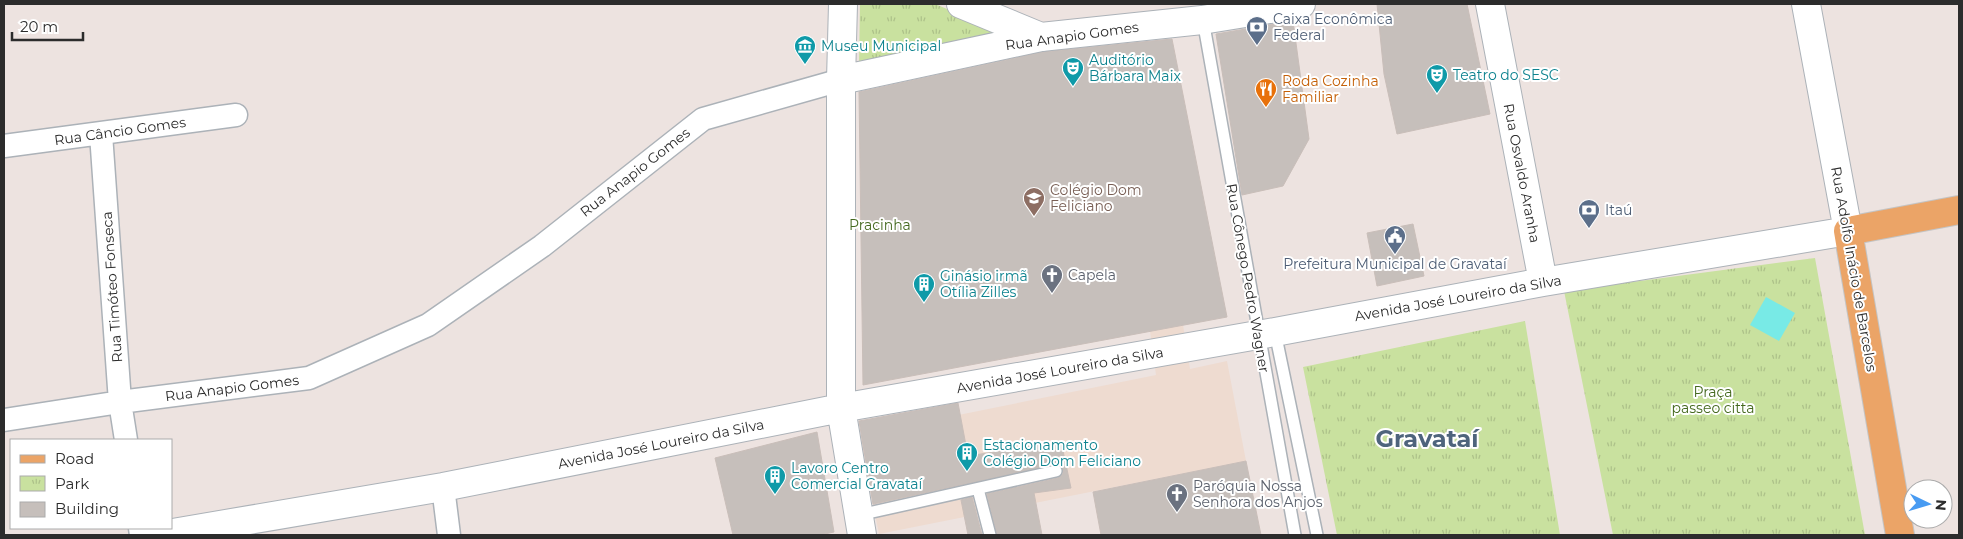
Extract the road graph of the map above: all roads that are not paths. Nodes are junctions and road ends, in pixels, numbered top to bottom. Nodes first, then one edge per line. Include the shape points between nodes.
1 (843, 4) edge
2 (961, 4) edge
3 (1300, 4) edge
4 (1490, 4) edge
5 (1806, 4) edge
6 (1202, 20) junction
7 (1041, 38) junction
8 (841, 80) junction
9 (236, 115) dead end
10 (101, 134) junction
11 (4, 146) edge
12 (1959, 210) edge
13 (1848, 231) junction
14 (1543, 282) junction
15 (1266, 333) junction
16 (120, 402) junction
17 (841, 408) junction
18 (4, 420) edge
19 (126, 439) edge
20 (1056, 471) dead end
21 (443, 487) junction
22 (978, 489) junction
23 (860, 525) edge
24 (161, 535) edge
25 (450, 535) edge
26 (990, 535) edge
27 (1294, 535) edge
28 (1317, 535) edge
29 (1900, 535) edge

1 - 8 street
2 - 7 street
3 - 6 street, Rua Anapio Gomes
4 - 14 street, Rua Osvaldo Aranha
5 - 13 street, Rua Adolfo Inácio de Barcelos
6 - 7 street, Rua Anapio Gomes
6 - 15 lane, Rua Cônego Pedro Wagner
7 - 8 street, Rua Anapio Gomes
8 - 16 street, Rua Anapio Gomes via 702,119 542,246 428,325 309,378
8 - 17 street
9 - 10 street, Rua Câncio Gomes
10 - 11 street, Rua Câncio Gomes
10 - 16 street, Rua Timóteo Fonseca
12 - 13 main road, Avenida José Loureiro da Silva
13 - 14 street, Avenida José Loureiro da Silva
13 - 29 main road, Rua Adolfo Inácio de Barcelos
14 - 15 street, Avenida José Loureiro da Silva
15 - 17 street, Avenida José Loureiro da Silva
15 - 27 lane, Rua Cônego Pedro Wagner
15 - 28 lane, Rua Cônego Pedro Wagner
16 - 18 street, Rua Anapio Gomes
16 - 19 street, Rua Timóteo Fonseca
17 - 21 street, Avenida José Loureiro da Silva
17 - 23 street
20 - 22 lane
21 - 24 street, Avenida José Loureiro da Silva
21 - 25 street
22 - 23 lane
22 - 26 lane

